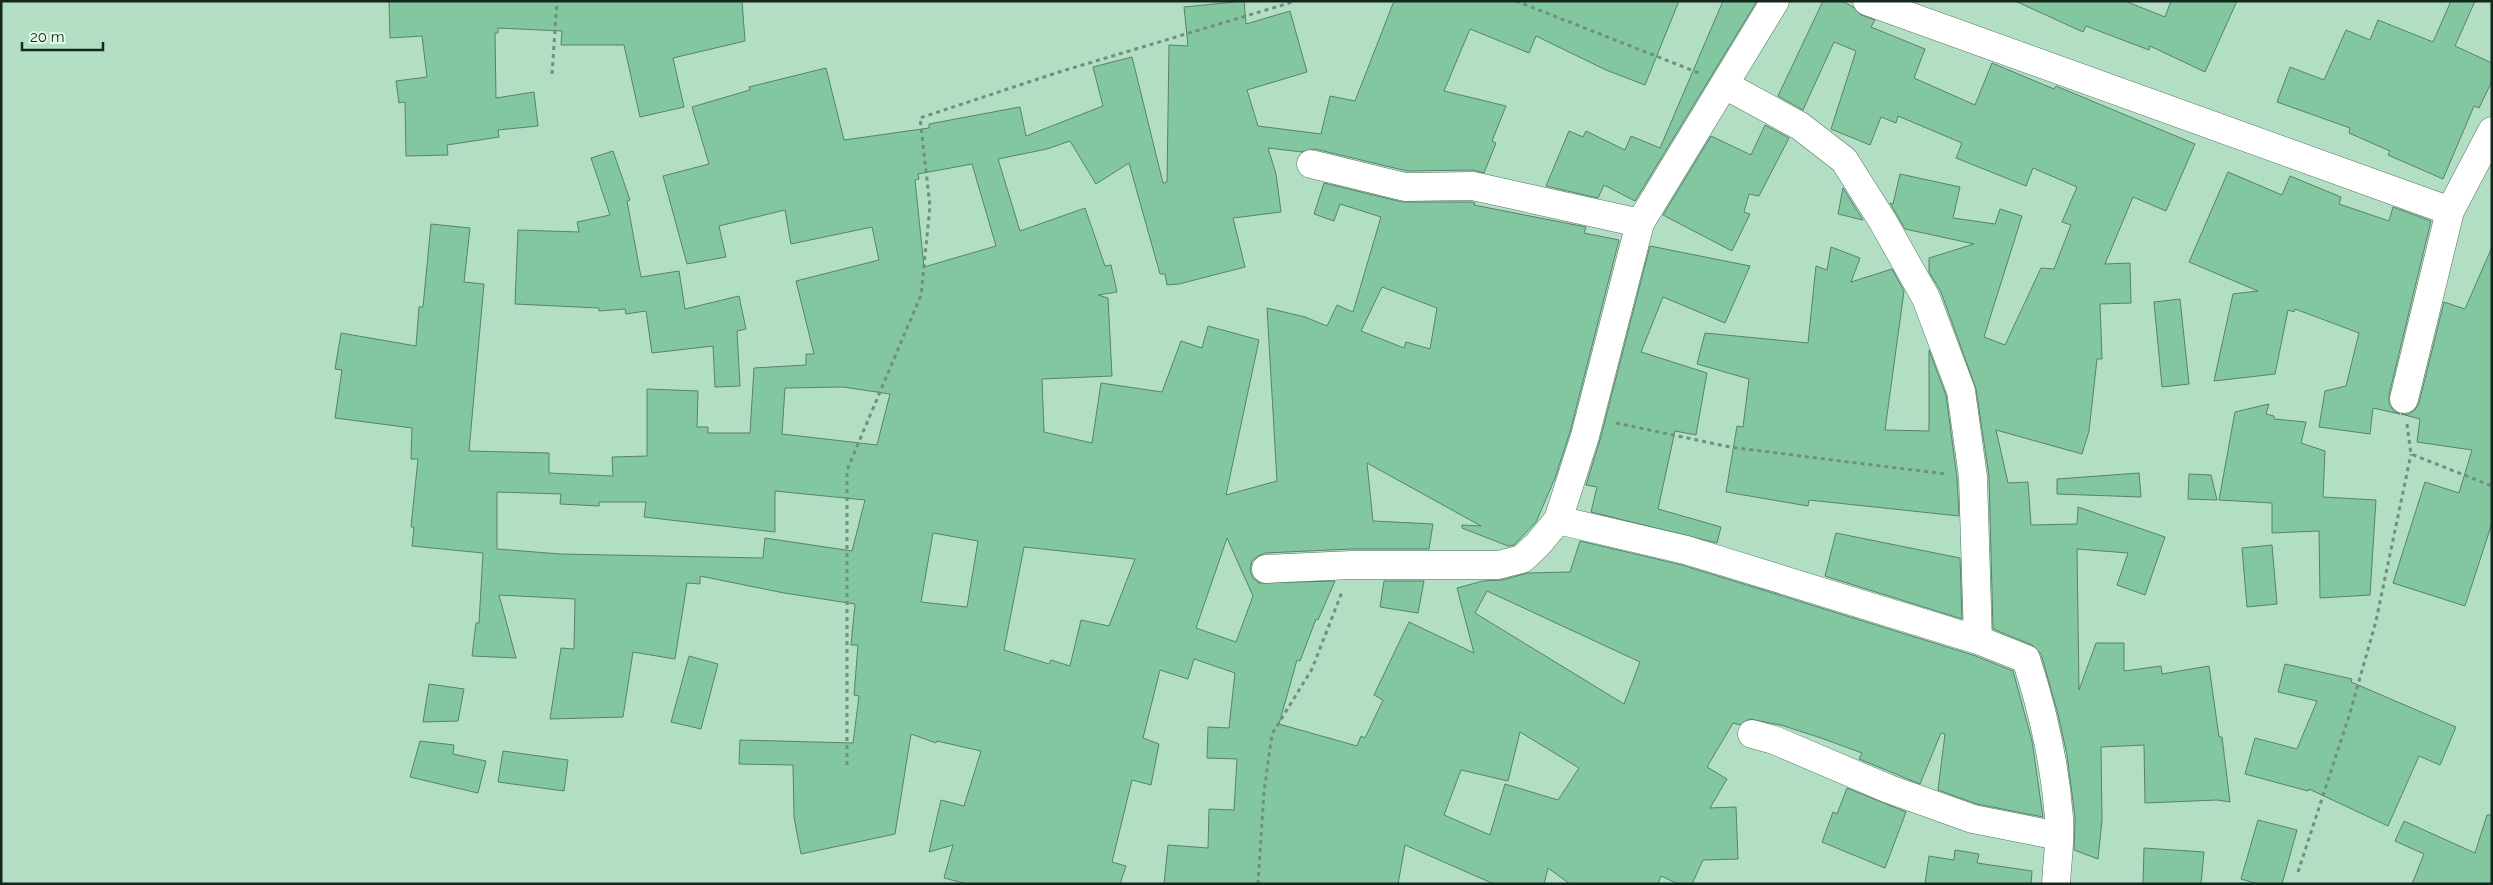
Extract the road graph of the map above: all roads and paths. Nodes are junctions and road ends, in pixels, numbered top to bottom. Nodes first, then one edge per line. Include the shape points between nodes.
1 (557, 1) edge
2 (1296, 1) edge
3 (1516, 1) edge
4 (1775, 1) edge
5 (1867, 1) edge
6 (552, 74) dead end
7 (1725, 85) junction
8 (2492, 131) edge
9 (1311, 164) dead end
10 (2450, 212) junction
11 (1640, 223) junction
12 (2404, 399) joint
13 (1590, 418) junction
14 (2411, 454) junction
15 (1973, 477) junction
16 (2492, 486) edge
17 (1558, 520) junction
18 (1352, 565) junction
19 (1266, 569) dead end
20 (1978, 640) junction
21 (1752, 734) dead end
22 (847, 765) dead end
23 (2059, 836) junction
24 (2298, 872) dead end
25 (1258, 884) edge
26 (2056, 884) edge

1 - 6 path
2 - 22 path via 1059,72 920,118 930,206 920,295 847,470
3 - 7 path
4 - 7 street
5 - 10 street
7 - 11 street
7 - 15 street via 1800,126 1844,160 1882,220 1926,298 1961,391
8 - 10 street
9 - 11 street via 1406,187 1473,186
10 - 12 street
11 - 13 street
12 - 14 path
13 - 15 path via 1730,447
13 - 17 street
14 - 16 path
14 - 24 path via 2376,621
15 - 20 street
17 - 18 street via 1522,559 1498,565
17 - 20 street via 1686,550
18 - 19 street
18 - 25 path via 1312,669 1272,734 1264,792
20 - 23 street via 2026,659 2049,744 2060,820
21 - 23 street via 1973,819
23 - 26 street

